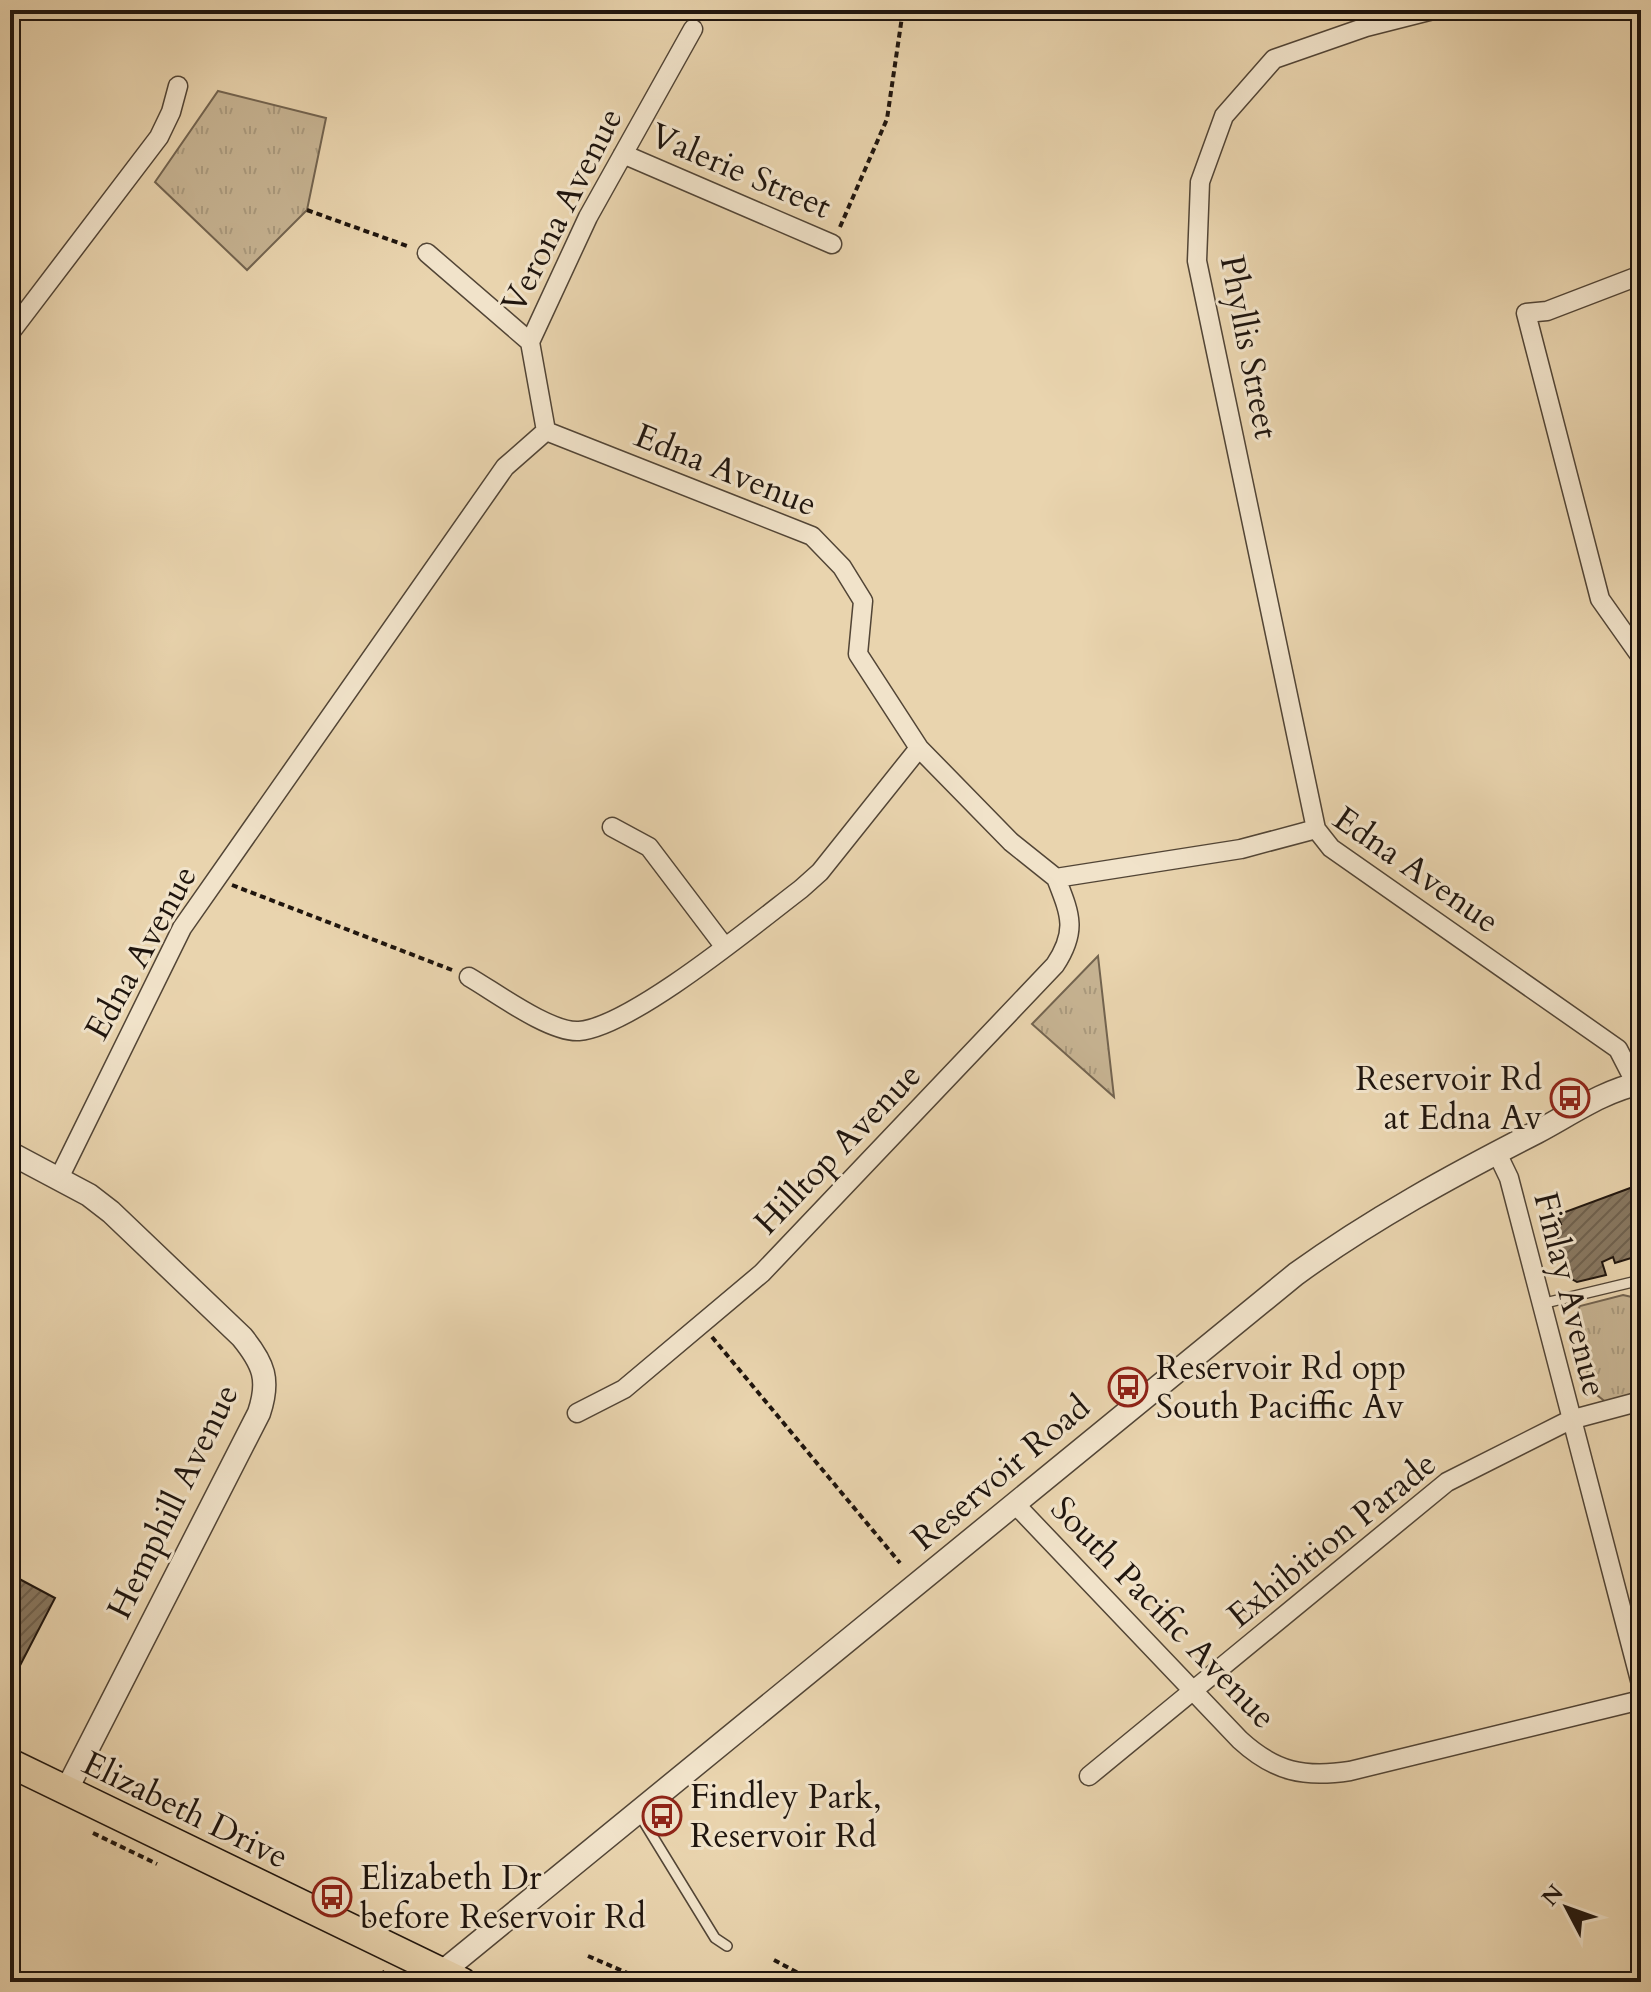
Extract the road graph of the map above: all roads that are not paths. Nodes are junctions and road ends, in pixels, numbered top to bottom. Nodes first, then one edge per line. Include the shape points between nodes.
1 (1433, 10) edge
2 (693, 29) dead end
3 (178, 86) dead end
4 (623, 154) junction
5 (832, 244) road end
6 (427, 253) road end
7 (1641, 275) edge
8 (10, 333) edge
9 (530, 342) junction
10 (546, 431) junction
11 (1641, 657) edge
12 (919, 748) junction
13 (612, 827) dead end
14 (1316, 829) junction
15 (1056, 878) junction
16 (724, 946) junction
17 (469, 977) road end
18 (1639, 1083) edge
19 (10, 1153) edge
20 (1497, 1153) junction
21 (59, 1178) junction
22 (1641, 1280) edge
23 (1541, 1304) junction
24 (1641, 1401) edge
25 (577, 1413) dead end
26 (1570, 1420) junction
27 (1016, 1505) junction
28 (1641, 1684) edge
29 (1194, 1691) junction
30 (1641, 1700) edge
31 (10, 1763) edge
32 (1089, 1776) dead end
33 (66, 1791) junction
34 (638, 1811) junction
35 (727, 1946) dead end
36 (451, 1978) edge

1 - 14 street, Phyllis Street via 1274,59 1224,116 1200,182 1197,261
2 - 4 street, Verona Avenue
3 - 8 street via 159,137
4 - 5 street, Valerie Street
4 - 9 street, Verona Avenue
6 - 9 street
7 - 11 street via 1547,311 1526,313 1600,599
9 - 10 street, Verona Avenue
10 - 12 street, Edna Avenue via 812,536 842,567 863,601 858,654
10 - 21 street, Edna Avenue via 505,467 182,928
12 - 15 street, Edna Avenue via 1011,842
12 - 16 street via 820,872
13 - 16 street via 649,847
14 - 15 street, Edna Avenue via 1241,849
14 - 18 street, Edna Avenue via 1331,848 1618,1049
15 - 25 street, Hilltop Avenue via 1070,936 1055,965 762,1273 624,1389
16 - 17 street via 618,1020 578,1031 557,1028
18 - 20 street, Reservoir Road via 1607,1094
19 - 21 street, Hemphill Avenue
20 - 23 street, Finlay Avenue via 1509,1178
20 - 27 street, Reservoir Road via 1360,1228 1296,1274
21 - 33 street, Hemphill Avenue via 137,1235 242,1337 266,1375 259,1413
22 - 23 lane
23 - 26 street, Finlay Avenue
24 - 26 street, Exhibition Parade
26 - 28 street, Finlay Avenue
26 - 29 street, Exhibition Parade via 1447,1482
27 - 29 street, South Pacific Avenue
27 - 34 street, Reservoir Road
29 - 30 street, South Pacific Avenue via 1258,1756 1277,1768 1320,1776
29 - 32 street, Exhibition Parade
31 - 33 main road, Elizabeth Drive
33 - 36 main road, Elizabeth Drive
34 - 35 lane via 715,1938
34 - 36 street, Reservoir Road

